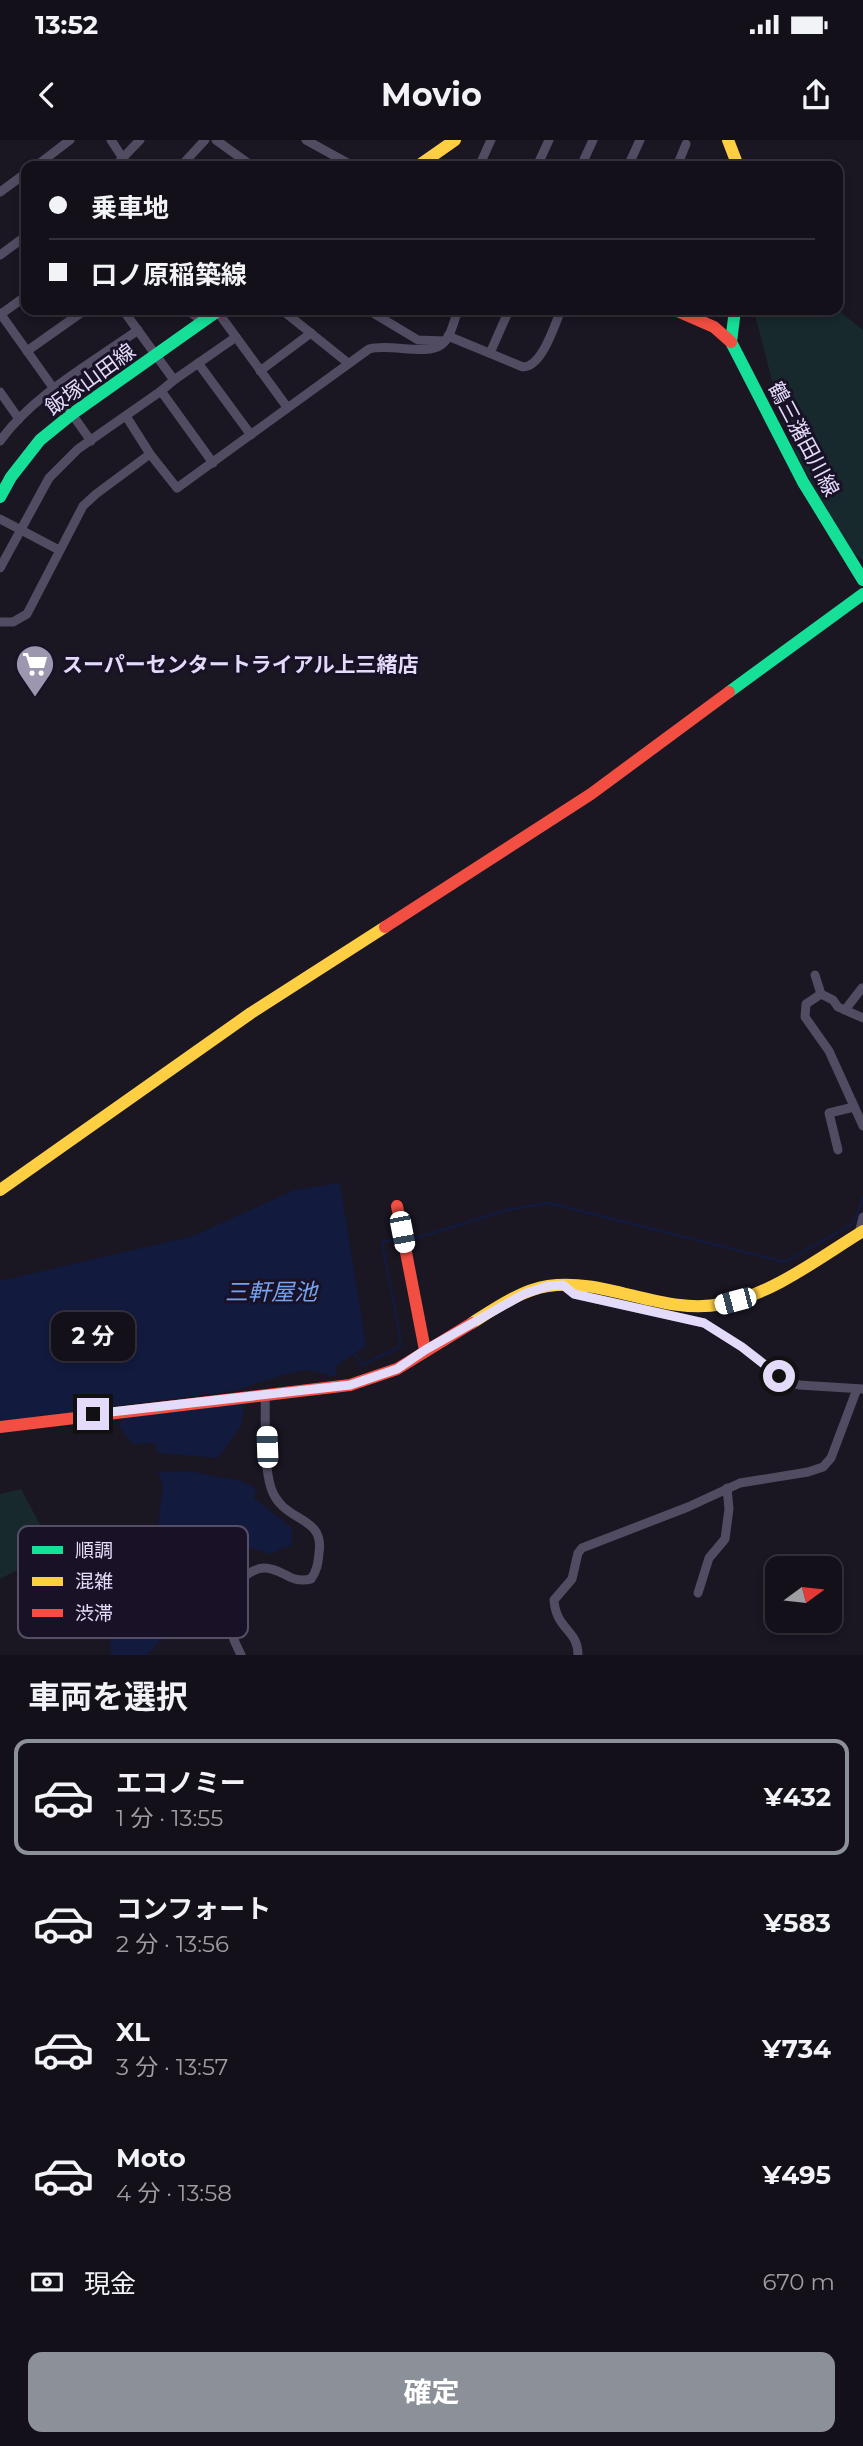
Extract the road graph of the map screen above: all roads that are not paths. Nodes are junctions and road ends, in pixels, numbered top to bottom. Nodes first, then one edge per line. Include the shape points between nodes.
1 (70, 140) edge
2 (111, 140) edge
3 (140, 140) edge
4 (205, 140) edge
5 (216, 140) edge
6 (306, 140) edge
7 (455, 140) edge
8 (491, 140) edge
9 (549, 140) edge
10 (593, 140) edge
11 (640, 140) edge
12 (728, 140) edge
13 (685, 141) edge
14 (43, 161) edge
15 (124, 161) edge
16 (126, 161) edge
17 (186, 161) edge
18 (245, 161) edge
19 (344, 161) edge
20 (425, 161) edge
21 (484, 161) edge
22 (539, 161) edge
23 (583, 161) edge
24 (630, 161) edge
25 (679, 161) edge
26 (736, 161) edge
27 (21, 177) edge
28 (0, 192) edge
29 (21, 240) edge
30 (0, 255) edge
31 (21, 299) edge
32 (0, 314) edge
33 (78, 315) edge
34 (127, 315) edge
35 (194, 315) edge
36 (212, 315) edge
37 (221, 315) edge
38 (288, 315) edge
39 (376, 315) edge
40 (456, 315) edge
41 (507, 315) edge
42 (559, 315) edge
43 (686, 315) edge
44 (734, 315) edge
45 (203, 321) junction
46 (138, 330) junction
47 (311, 333) junction
48 (236, 337) junction
49 (447, 338) junction
50 (731, 342) junction
51 (27, 351) junction
52 (490, 354) junction
53 (156, 355) junction
54 (198, 363) junction
55 (348, 363) junction
56 (260, 370) junction
57 (174, 380) junction
58 (54, 389) junction
59 (161, 391) junction
60 (0, 392) edge
61 (287, 407) junction
62 (72, 414) junction
63 (126, 416) junction
64 (19, 419) junction
65 (251, 435) junction
66 (0, 440) edge
67 (90, 441) junction
68 (150, 454) junction
69 (213, 463) junction
70 (0, 497) edge
71 (0, 519) edge
72 (20, 529) junction
73 (59, 550) junction
74 (0, 568) edge
75 (863, 580) edge
76 (863, 594) edge
77 (0, 622) edge
78 (816, 975) dead end
79 (862, 988) edge
80 (821, 994) junction
81 (845, 1010) junction
82 (863, 1018) edge
83 (854, 1107) junction
84 (863, 1126) edge
85 (838, 1150) dead end
86 (0, 1190) edge
87 (397, 1206) dead end
88 (863, 1217) edge
89 (861, 1232) edge
90 (563, 1285) junction
91 (425, 1350) junction
92 (860, 1389) edge
93 (265, 1395) junction
94 (0, 1427) edge
95 (727, 1488) junction
96 (248, 1575) edge
97 (698, 1593) dead end
98 (234, 1638) edge
99 (241, 1655) edge
100 (578, 1655) edge

1 - 14 street
2 - 15 street
3 - 16 street
4 - 17 street
5 - 18 street
6 - 19 street
7 - 20 main road
8 - 21 street
9 - 22 street
10 - 23 street
11 - 24 street
12 - 26 main road
13 - 25 street
27 - 28 street
29 - 30 street
31 - 32 street
32 - 51 street
33 - 51 street
34 - 46 street
35 - 45 street
36 - 45 main road, 飯塚山田線
37 - 48 street
38 - 47 street
39 - 49 street via 418,340
40 - 49 street
41 - 52 street
42 - 52 street via 538,361 530,368
43 - 50 main road via 714,327
44 - 50 main road
45 - 53 main road, 飯塚山田線
46 - 53 street
46 - 58 street
47 - 55 street
47 - 56 street
48 - 54 street
48 - 56 street
49 - 52 street
49 - 55 street via 432,349 378,346
50 - 75 main road, 鶴三潴田川線 via 803,482
51 - 58 street
53 - 57 street
53 - 62 main road, 飯塚山田線
54 - 57 street
54 - 65 street
55 - 61 street
56 - 61 street
57 - 59 street
58 - 62 street
58 - 64 street
59 - 63 street
59 - 69 street
60 - 64 street
61 - 65 street
62 - 67 street
62 - 70 main road, 飯塚山田線 via 26,455
63 - 67 street
63 - 68 street
64 - 66 street
65 - 69 street
67 - 72 street via 49,478
68 - 69 street via 177,488
68 - 73 street via 83,506
71 - 72 street
72 - 73 street
72 - 74 street
73 - 77 street via 27,614 13,622
76 - 86 main road via 591,794 251,1013
78 - 80 street
79 - 81 street
80 - 81 street
80 - 83 street via 806,1004 805,1017 829,1051
81 - 82 street
83 - 84 street
83 - 85 street via 829,1113
87 - 91 main road
88 - 89 street
89 - 90 main road via 770,1287 720,1305 679,1306
90 - 91 main road via 524,1294
90 - 92 street via 574,1294 704,1323 788,1382
91 - 93 main road via 397,1369 350,1385
92 - 95 street via 831,1458 822,1467
93 - 94 main road
93 - 96 street via 272,1488 285,1510 318,1532 320,1545 311,1579 295,1580 265,1568
95 - 97 street via 725,1539 709,1558
95 - 100 street via 582,1548 572,1579 554,1600 559,1621 578,1645
98 - 99 street

